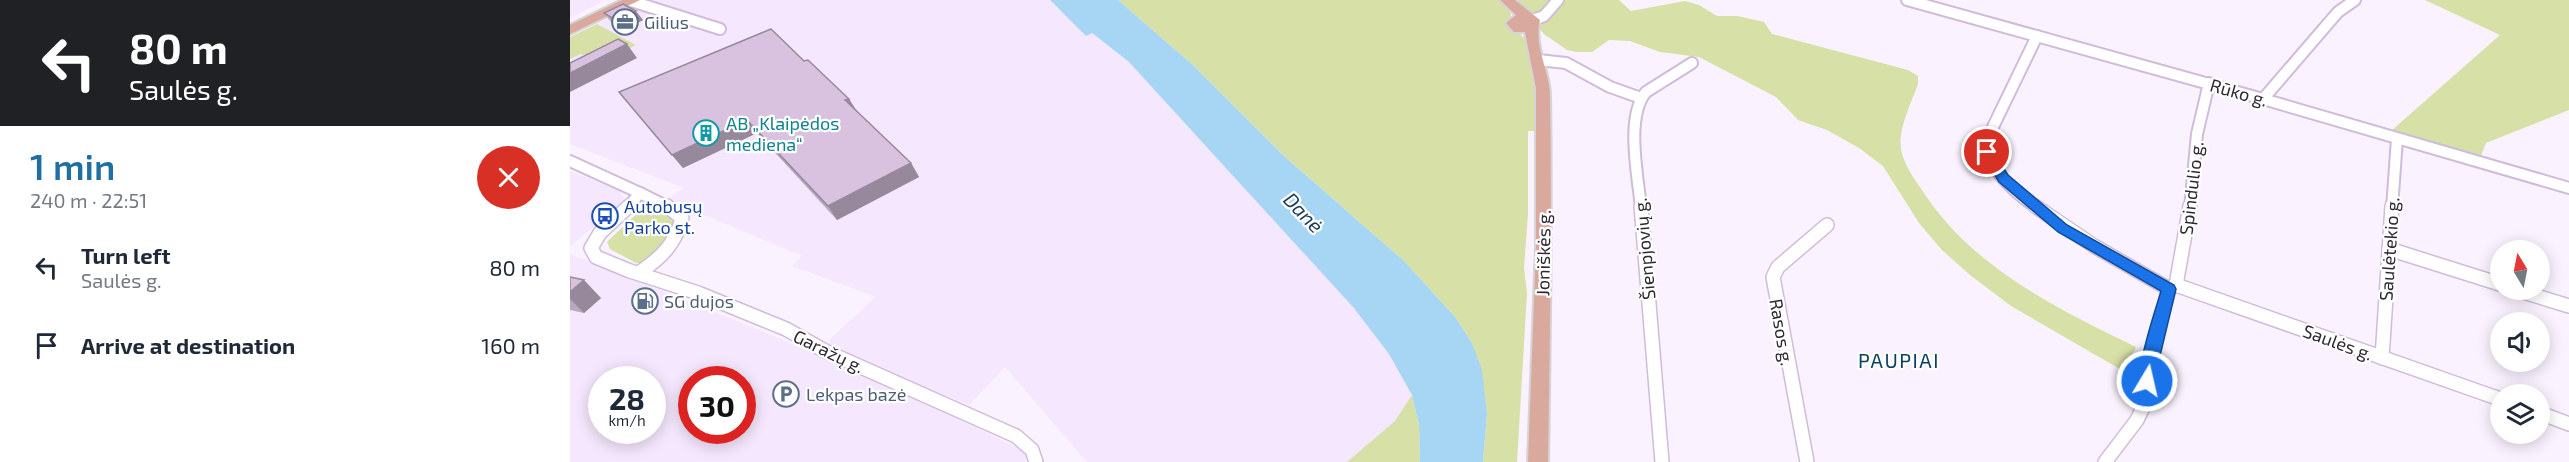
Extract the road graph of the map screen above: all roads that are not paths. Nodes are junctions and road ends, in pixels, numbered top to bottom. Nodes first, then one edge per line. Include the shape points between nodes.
1 (617, 0) edge
2 (631, 0) edge
3 (1558, 0) edge
4 (1907, 0) edge
5 (2355, 0) edge
6 (1508, 1) edge
7 (570, 22) edge
8 (1525, 22) junction
9 (720, 29) dead end
10 (570, 30) edge
11 (2037, 36) junction
12 (1535, 53) junction
13 (1692, 63) dead end
14 (2209, 83) junction
15 (1641, 98) junction
16 (2263, 99) junction
17 (2397, 139) junction
18 (570, 161) edge
19 (2569, 188) edge
20 (640, 193) junction
21 (1827, 225) dead end
22 (2389, 249) junction
23 (640, 272) junction
24 (2490, 281) edge
25 (2172, 287) junction
26 (2550, 300) edge
27 (2569, 306) edge
28 (2382, 358) junction
29 (2490, 396) edge
30 (2550, 417) edge
31 (2569, 424) edge
32 (1036, 462) edge
33 (1538, 462) edge
34 (1662, 462) edge
35 (1807, 462) edge
36 (2105, 462) edge

1 - 7 main road
2 - 9 street
2 - 10 main road
3 - 8 street via 1544,16
4 - 11 street, Rūko g.
5 - 16 street via 2338,12
6 - 8 main road
8 - 12 main road
11 - 14 street, Rūko g.
11 - 25 street, Saulės g. via 1987,142 1991,161 2004,178 2062,228
12 - 15 street via 1565,62 1606,85
12 - 33 main road, Joniškės g. via 1543,88 1544,246
13 - 15 street
14 - 16 street, Rūko g.
14 - 25 street, Spindulio g. via 2197,134 2188,226
15 - 34 street, Šienpjovių g. via 1634,123 1635,141
16 - 17 street, Rūko g.
17 - 19 street, Rūko g.
17 - 22 street, Saulėtekio g.
18 - 20 street
20 - 23 street via 682,218 666,254
20 - 23 street, Garažų g. via 595,238 591,248 596,257
21 - 35 street, Rasos g. via 1778,267 1773,277
22 - 24 street
22 - 28 street, Saulėtekio g.
23 - 32 street, Garažų g. via 786,329 825,351 1016,436 1030,445
25 - 28 street, Saulės g.
25 - 36 street, Spindulio g. via 2150,358 2145,403
26 - 27 street
28 - 29 street, Saulės g.
30 - 31 street

